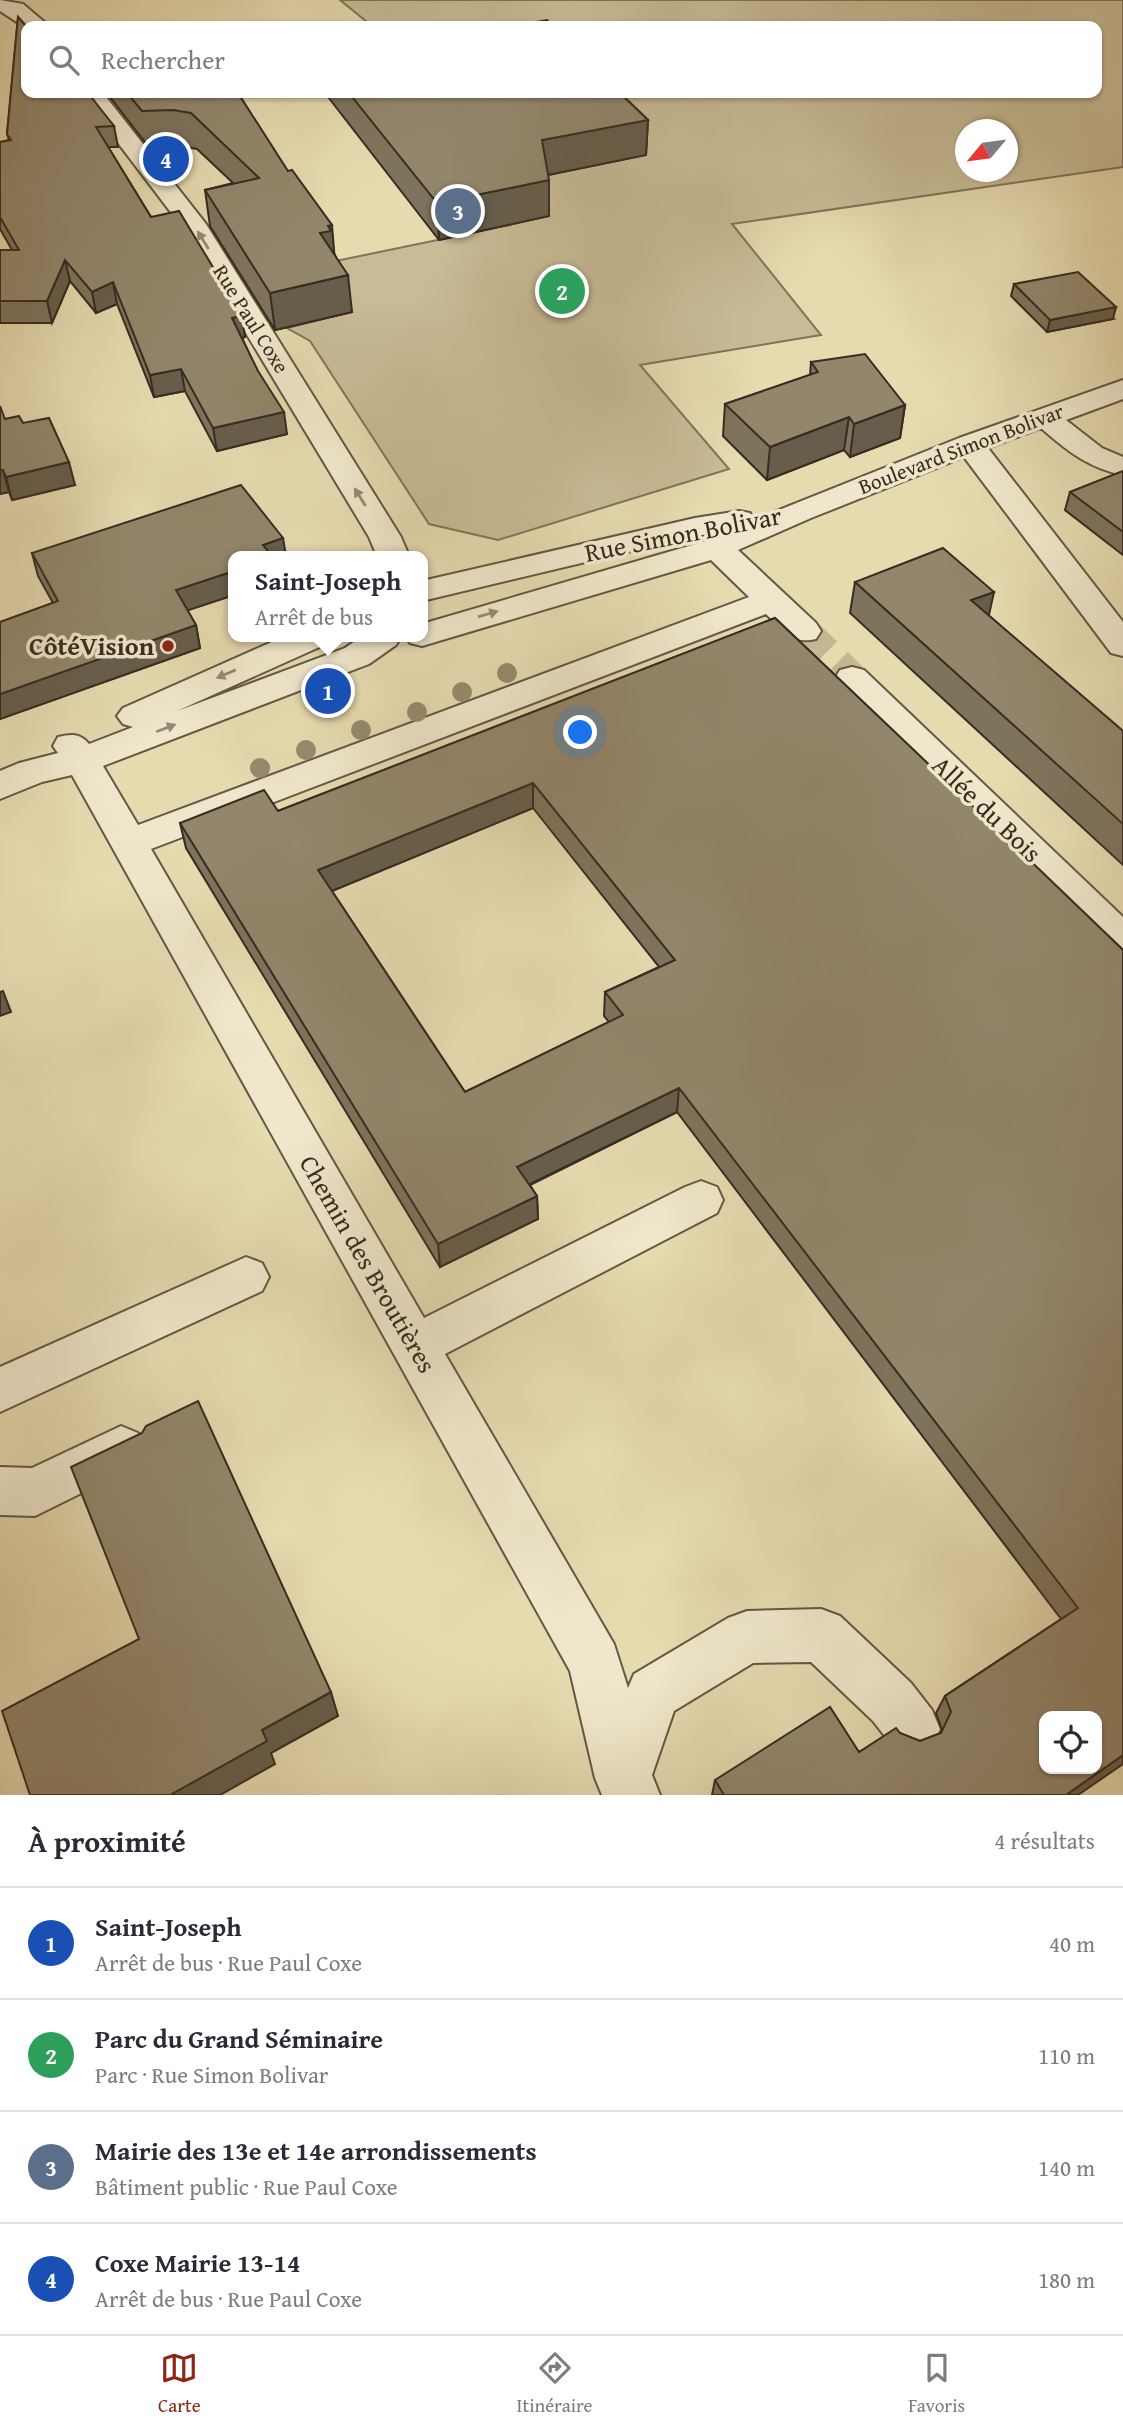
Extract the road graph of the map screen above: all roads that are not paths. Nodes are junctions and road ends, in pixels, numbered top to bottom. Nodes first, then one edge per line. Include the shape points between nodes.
1 (0, 4) edge
2 (31, 21) edge
3 (95, 98) edge
4 (1123, 389) edge
5 (1045, 417) junction
6 (971, 443) junction
7 (1123, 466) edge
8 (800, 511) junction
9 (717, 548) junction
10 (391, 551) edge
11 (428, 590) edge
12 (771, 600) junction
13 (804, 631) tunnel mouth
14 (428, 633) edge
15 (302, 642) edge
16 (393, 642) edge
17 (1123, 645) edge
18 (370, 647) edge
19 (852, 678) tunnel mouth
20 (76, 753) junction
21 (16, 779) edge
22 (128, 844) junction
23 (1123, 941) edge
24 (701, 1200) dead end
25 (246, 1277) dead end
26 (414, 1346) junction
27 (0, 1390) edge
28 (135, 1443) edge
29 (0, 1491) edge
30 (913, 1729) dead end
31 (627, 1786) edge

1 - 2 street
10 -> 3 street, Rue Paul Coxe via 193,225
4 - 5 street, Boulevard Simon Bolivar
5 - 6 street, Boulevard Simon Bolivar
5 - 7 street via 1110,465
6 - 8 street, Boulevard Simon Bolivar
6 - 17 street
8 - 9 street, Rue Simon Bolivar
8 - 11 street, Rue Simon Bolivar via 695,527
9 - 12 street
14 -> 9 street, Rue Simon Bolivar
12 - 13 street
12 - 22 street
15 -> 20 street
16 - 18 street
20 -> 18 street
19 - 23 street, Allée du Bois
20 - 21 street
20 - 22 street, Chemin des Broutières
22 - 26 street, Chemin des Broutières
24 - 26 street
25 - 27 street
26 - 31 street, Chemin des Broutières via 596,1663
28 - 29 street via 35,1492
30 - 31 street via 892,1702 821,1635 747,1637 653,1693

